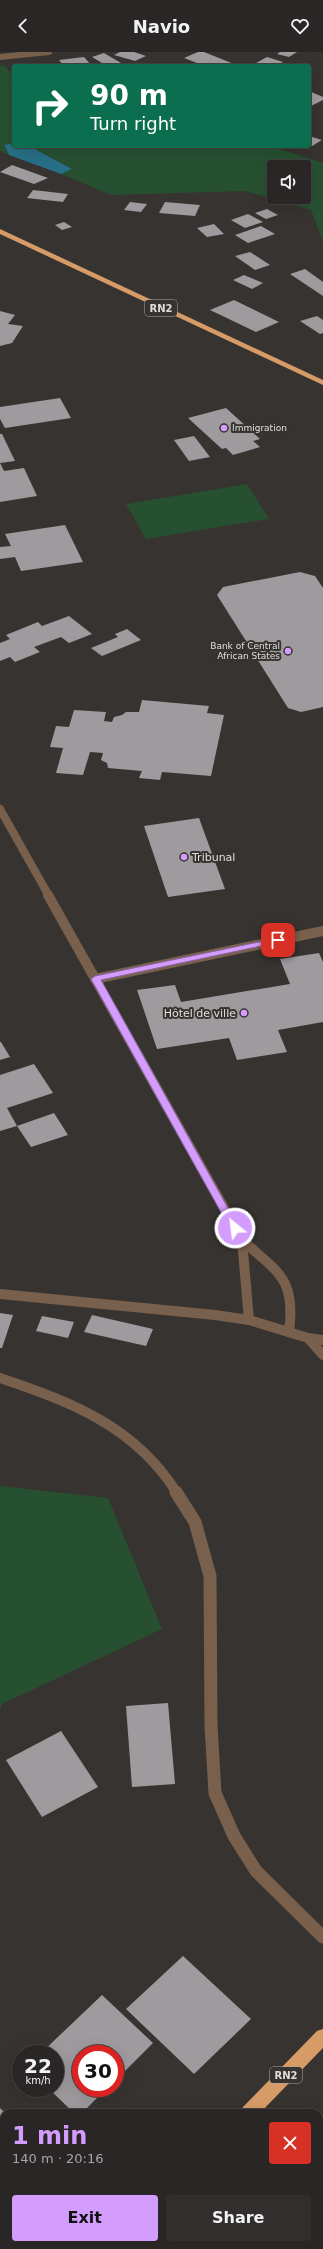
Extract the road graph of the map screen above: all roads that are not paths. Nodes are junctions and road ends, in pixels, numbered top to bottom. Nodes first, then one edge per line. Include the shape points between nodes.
1 (49, 52) edge
2 (0, 57) edge
3 (0, 231) edge
4 (323, 384) edge
5 (0, 809) edge
6 (323, 931) edge
7 (95, 979) junction
8 (242, 1240) junction
9 (0, 1294) edge
10 (249, 1320) junction
11 (289, 1332) junction
12 (308, 1338) junction
13 (323, 1340) edge
14 (323, 1355) edge
15 (0, 1378) edge
16 (323, 1937) edge
17 (323, 2037) edge
18 (253, 2109) edge

1 - 2 street
3 - 4 highway, RN2
5 - 7 street
6 - 7 street
7 - 8 street
8 - 10 street
8 - 11 street via 281,1276 290,1291 292,1307
9 - 10 street
10 - 11 street
11 - 12 street
12 - 13 street
12 - 14 street
15 - 16 street via 59,1398 110,1425 139,1447 150,1459 170,1482 196,1522 210,1576 211,1726 215,1793 234,1836 256,1872
17 - 18 highway, RN2

